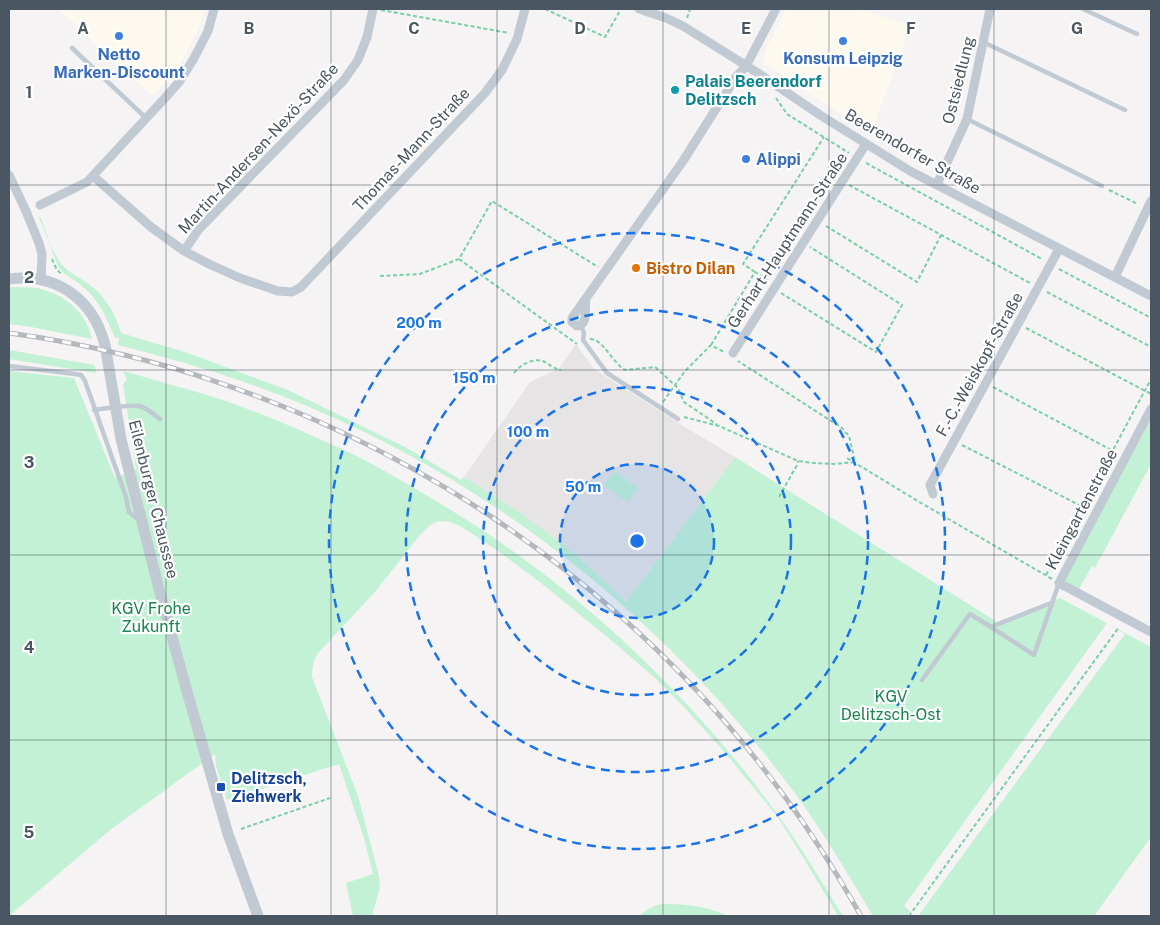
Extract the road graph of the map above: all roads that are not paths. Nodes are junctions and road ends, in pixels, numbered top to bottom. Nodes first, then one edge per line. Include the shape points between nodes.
1 (214, 9) edge
2 (373, 9) edge
3 (525, 9) edge
4 (639, 9) edge
5 (776, 9) edge
6 (990, 9) edge
7 (1083, 9) edge
8 (1137, 34) dead end
9 (983, 42) junction
10 (72, 48) dead end
11 (746, 66) junction
12 (1125, 110) dead end
13 (146, 118) junction
14 (968, 119) junction
15 (866, 144) junction
16 (9, 175) edge
17 (93, 176) junction
18 (937, 184) junction
19 (1102, 186) road end
20 (40, 205) dead end
21 (1149, 205) edge
22 (1059, 249) junction
23 (184, 251) junction
24 (1115, 277) junction
25 (9, 279) edge
26 (41, 280) junction
27 (1151, 296) edge
28 (581, 326) joint
29 (728, 352) road end
30 (9, 366) edge
31 (116, 408) junction
32 (1151, 409) edge
33 (94, 410) junction
34 (160, 419) dead end
35 (678, 419) road end
36 (932, 494) dead end
37 (142, 522) junction
38 (1059, 583) junction
39 (1051, 603) junction
40 (992, 627) junction
41 (1151, 632) edge
42 (922, 680) dead end
43 (258, 916) edge

1 - 13 street via 208,31 193,60 179,82
2 - 23 street, Martin-Andersen-Nexö-Straße via 358,60 344,80 199,229
3 - 23 street, Thomas-Mann-Straße via 517,39 502,70 485,93 301,287 292,292 278,291 240,278
4 - 11 street, Beerendorfer Straße via 683,26
5 - 11 street
6 - 9 street, Ostsiedlung
7 - 8 lane
9 - 12 lane
9 - 14 street, Ostsiedlung
10 - 13 lane
11 - 15 street, Beerendorfer Straße
11 - 28 street via 586,300 585,319
13 - 17 street
14 - 18 street, Ostsiedlung
14 - 19 lane
15 - 18 street, Beerendorfer Straße
15 - 29 street, Gerhart-Hauptmann-Straße via 774,288
16 - 26 street via 39,243
17 - 20 street
17 - 23 street via 150,227
18 - 22 street, Beerendorfer Straße
21 - 24 street
22 - 24 street, Beerendorfer Straße
22 - 36 street, F.-C.-Weiskopf-Straße via 930,484
24 - 27 street, Beerendorfer Straße
25 - 26 street, Eilenburger Chaussee
26 - 31 street, Eilenburger Chaussee via 54,283 74,295 93,317 105,345
28 - 35 lane via 583,340 607,374
30 - 33 lane via 81,376
31 - 33 lane
31 - 34 lane via 139,406
31 - 37 street, Eilenburger Chaussee
32 - 38 street, Kleingartenstraße
33 - 37 lane via 129,512
37 - 43 street, Eilenburger Chaussee via 216,794
38 - 39 lane
38 - 41 street, Kleingartenstraße
39 - 40 lane
39 - 40 lane via 1034,655
40 - 42 lane via 970,614

